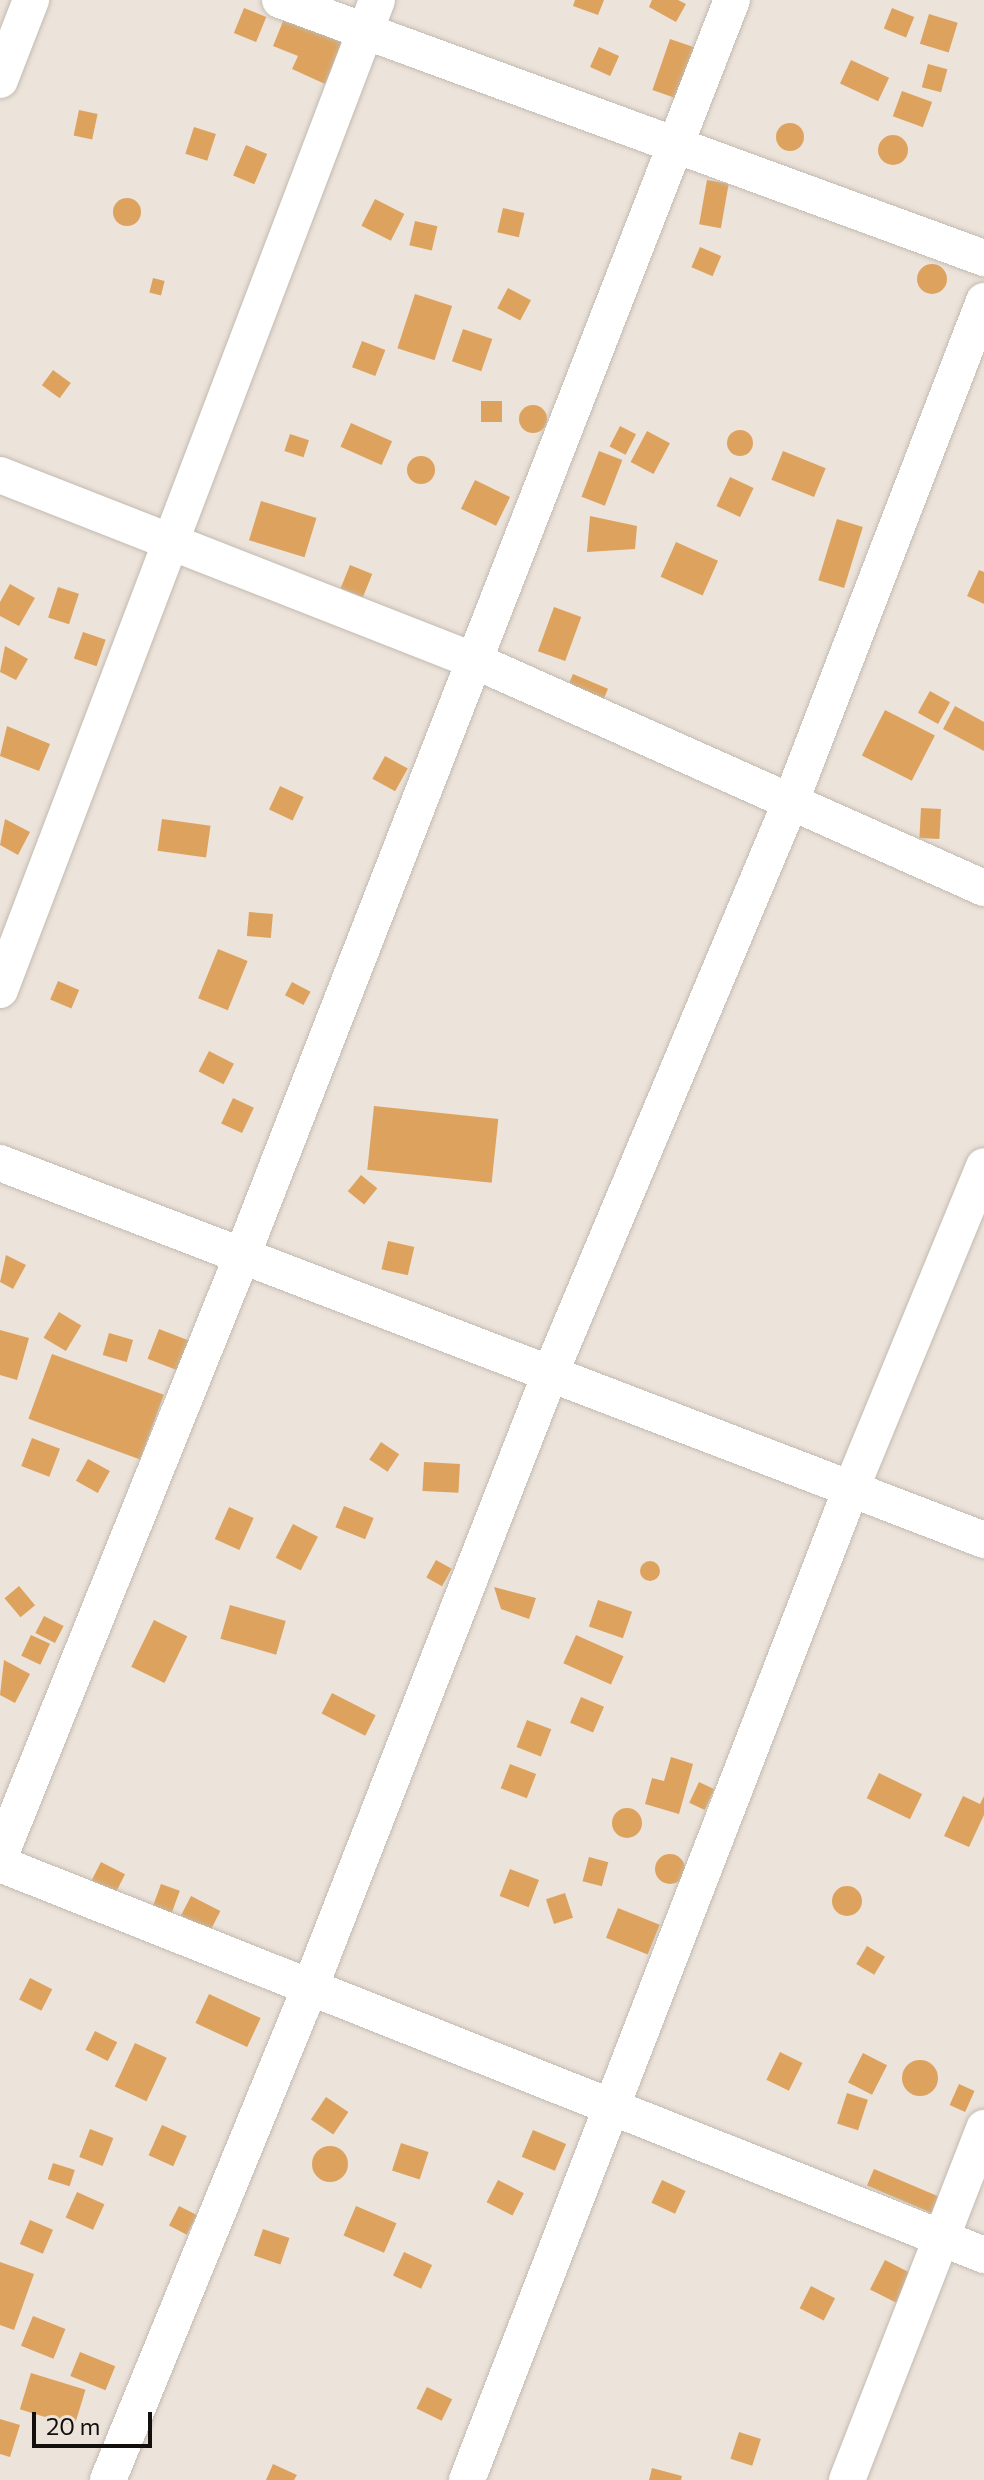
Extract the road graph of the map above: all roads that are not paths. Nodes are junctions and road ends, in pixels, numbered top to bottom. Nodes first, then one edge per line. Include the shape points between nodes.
1 (31, 0) edge
2 (280, 0) edge
3 (732, 0) edge
4 (371, 16) edge
5 (0, 80) edge
6 (678, 148) junction
7 (984, 258) edge
8 (984, 301) edge
9 (0, 475) edge
10 (173, 541) junction
11 (475, 661) junction
12 (791, 801) junction
13 (984, 888) edge
14 (0, 990) edge
15 (0, 1163) edge
16 (984, 1166) edge
17 (242, 1256) junction
18 (550, 1374) junction
19 (851, 1489) junction
20 (984, 1540) edge
21 (0, 1856) edge
22 (0, 1864) edge
23 (311, 1985) junction
24 (610, 2105) junction
25 (984, 2128) edge
26 (942, 2238) junction
27 (984, 2255) edge
28 (108, 2480) edge
29 (467, 2480) edge
30 (847, 2480) edge

1 - 5 street
2 - 4 street
3 - 6 street
4 - 6 street
4 - 10 street
6 - 7 street
6 - 11 street
8 - 12 street
9 - 10 street
10 - 11 street
10 - 14 street
11 - 12 street
11 - 17 street
12 - 13 street
12 - 18 street
15 - 17 street
16 - 19 street
17 - 18 street
17 - 21 street
18 - 19 street
18 - 23 street
19 - 20 street
19 - 24 street
22 - 23 street
23 - 24 street
23 - 28 street
24 - 26 street
24 - 29 street
25 - 26 street
26 - 27 street
26 - 30 street

